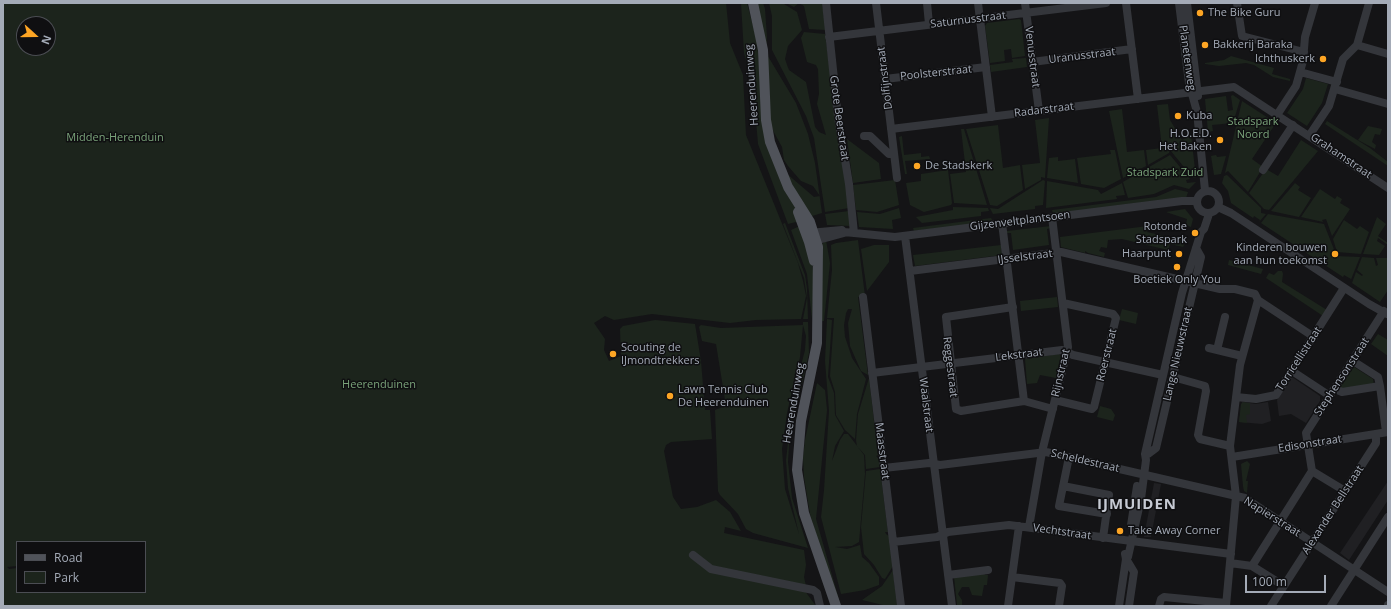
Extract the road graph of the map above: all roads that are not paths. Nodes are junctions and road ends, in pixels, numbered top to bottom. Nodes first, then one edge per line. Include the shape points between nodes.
1 (753, 3) edge
2 (826, 3) edge
3 (876, 3) edge
4 (927, 3) edge
5 (978, 3) edge
6 (1025, 3) edge
7 (1106, 3) edge
8 (1126, 3) edge
9 (1179, 3) edge
10 (1187, 3) edge
11 (1237, 3) edge
12 (1315, 3) edge
13 (1369, 3) edge
14 (1077, 5) edge
15 (1026, 13) junction
16 (980, 18) junction
17 (929, 24) junction
18 (880, 31) junction
19 (829, 37) junction
20 (1357, 44) junction
21 (1132, 49) junction
22 (1304, 52) junction
23 (1388, 54) edge
24 (1032, 62) junction
25 (986, 68) junction
26 (1300, 72) junction
27 (885, 78) junction
28 (1336, 85) junction
29 (1194, 92) junction
30 (1138, 99) junction
31 (1388, 104) edge
32 (1039, 111) junction
33 (1277, 114) junction
34 (992, 117) junction
35 (1293, 125) junction
36 (891, 129) junction
37 (864, 136) dead end
38 (1310, 136) junction
39 (894, 153) junction
40 (1264, 170) dead end
41 (897, 178) dead end
42 (1388, 188) edge
43 (1208, 190) junction
44 (1196, 201) junction
45 (1218, 207) junction
46 (1206, 213) junction
47 (1052, 217) junction
48 (1002, 223) junction
49 (854, 233) junction
50 (905, 236) junction
51 (812, 237) junction
52 (1196, 248) junction
53 (1056, 252) junction
54 (1007, 259) junction
55 (910, 271) junction
56 (1186, 281) junction
57 (1194, 283) junction
58 (1344, 288) junction
59 (863, 297) dead end
60 (1258, 300) junction
61 (1063, 303) junction
62 (1013, 308) junction
63 (1385, 315) edge
64 (1225, 317) dead end
65 (1314, 337) junction
66 (1067, 352) junction
67 (1019, 355) junction
68 (1242, 356) junction
69 (1353, 361) junction
70 (1105, 362) junction
71 (950, 363) junction
72 (922, 367) junction
73 (1292, 371) junction
74 (872, 373) junction
75 (1163, 375) junction
76 (1173, 377) junction
77 (1380, 386) junction
78 (1335, 389) junction
79 (1330, 396) junction
80 (1236, 397) junction
81 (1055, 400) junction
82 (1024, 401) junction
83 (1053, 409) junction
84 (1387, 432) edge
85 (1376, 434) junction
86 (1308, 444) junction
87 (1230, 446) junction
88 (1042, 452) junction
89 (1145, 455) junction
90 (1232, 456) junction
91 (1068, 457) junction
92 (934, 464) junction
93 (884, 468) junction
94 (1312, 471) junction
95 (1142, 474) junction
96 (1063, 486) junction
97 (1345, 492) junction
98 (1236, 496) junction
99 (1107, 514) junction
100 (1388, 517) edge
101 (1280, 521) junction
102 (1019, 526) junction
103 (1029, 527) junction
104 (942, 535) junction
105 (1103, 538) junction
106 (1130, 541) junction
107 (893, 542) junction
108 (1312, 542) junction
109 (1231, 554) junction
110 (694, 555) dead end
111 (1126, 560) junction
112 (1230, 564) junction
113 (1252, 566) junction
114 (988, 570) dead end
115 (1354, 570) junction
116 (948, 574) junction
117 (1012, 577) junction
118 (826, 578) junction
119 (1284, 586) junction
120 (1388, 592) edge
121 (1226, 604) edge
122 (820, 606) edge
123 (831, 606) edge
124 (836, 606) edge
125 (901, 606) edge
126 (952, 606) edge
127 (1008, 606) edge
128 (1059, 606) edge
129 (1119, 606) edge
130 (1129, 606) edge
131 (1159, 606) edge
132 (1271, 606) edge
133 (1331, 606) edge

1 - 51 main road, Heerenduinweg via 763,50 768,134 788,187 806,214
2 - 19 street, Grote Beerstraat
3 - 18 street, Dolfijnstraat
4 - 17 street
5 - 16 street
6 - 15 street, Venusstraat
7 - 14 street, Saturnusstraat
8 - 21 street
9 - 29 street, Planetenweg
10 - 29 street, Planetenweg
11 - 22 street via 1242,36
12 - 22 street via 1305,37
13 - 20 street
14 - 15 street, Saturnusstraat
15 - 16 street, Saturnusstraat
15 - 24 street, Venusstraat
16 - 17 street, Saturnusstraat
16 - 25 street
17 - 18 street, Saturnusstraat
18 - 19 street, Saturnusstraat
18 - 27 street, Dolfijnstraat
19 - 49 street, Grote Beerstraat
20 - 23 street
20 - 28 street via 1343,59
21 - 24 street, Uranusstraat
21 - 30 street
22 - 26 street
24 - 32 street, Venusstraat
25 - 27 street, Poolsterstraat
25 - 34 street
26 - 28 street
26 - 33 street via 1296,86
27 - 36 street, Dolfijnstraat
28 - 31 street
28 - 38 street via 1329,106
29 - 30 street, Radarstraat
29 - 33 street, Grahamstraat via 1234,87
29 - 43 street, Planetenweg via 1203,174
30 - 32 street, Radarstraat
32 - 34 street, Radarstraat
33 - 35 street, Grahamstraat
34 - 36 street, Radarstraat
35 - 38 street, Grahamstraat
35 - 40 street
36 - 39 street, Dolfijnstraat
37 - 39 street via 870,136 890,154
38 - 42 street, Grahamstraat
39 - 41 street, Dolfijnstraat
43 - 44 street via 1199,195
43 - 45 street via 1218,196
44 - 46 street
44 - 47 street, Gijzenveltplantsoen
45 - 46 street
45 - 58 street
46 - 52 street, Lange Nieuwstraat
47 - 48 street, Gijzenveltplantsoen
47 - 53 street, Rijnstraat
48 - 50 street, Gijzenveltplantsoen
48 - 54 street
49 - 50 street, Gijzenveltplantsoen via 884,237
49 - 51 street, Gijzenveltplantsoen
50 - 55 street, Waalstraat
51 - 118 main road, Heerenduinweg via 818,254 817,343 801,421 797,470 801,502
52 - 56 street, Lange Nieuwstraat
52 - 57 street, Lange Nieuwstraat via 1201,257
53 - 54 street, IJsselstraat
53 - 56 street, IJsselstraat
53 - 61 street, Rijnstraat
54 - 55 street, IJsselstraat
54 - 62 street
55 - 72 street, Waalstraat
56 - 57 street, IJsselstraat
56 - 75 street, Lange Nieuwstraat
57 - 60 street, IJsselstraat via 1255,294
57 - 76 street, Lange Nieuwstraat
58 - 63 street
58 - 65 street, Torricellistraat
59 - 74 street, Maasstraat
60 - 65 street
60 - 68 street
61 - 66 street, Rijnstraat
61 - 70 street, Roerstraat via 1115,316
62 - 67 street
62 - 71 street, Reggestraat via 946,317
63 - 69 street, Stephensonstraat
64 - 68 street via 1213,349
65 - 73 street, Torricellistraat
66 - 67 street, Lekstraat via 1062,350
66 - 70 street, Lekstraat
66 - 81 street, Rijnstraat
67 - 71 street, Lekstraat
67 - 82 street
68 - 80 street
69 - 77 street via 1378,377
69 - 78 street, Stephensonstraat
70 - 75 street, Lekstraat
70 - 81 street, Roerstraat via 1092,409
71 - 72 street, Lekstraat
71 - 82 street, Reggestraat via 958,410
72 - 74 street, Lekstraat
72 - 92 street, Waalstraat
73 - 79 street
73 - 80 street, Torricellistraat via 1273,396 1256,399
74 - 93 street, Maasstraat
75 - 89 street, Lange Nieuwstraat
76 - 87 street via 1207,388 1199,437
76 - 89 street, Lange Nieuwstraat via 1156,448
77 - 78 street via 1342,392
77 - 84 street
78 - 79 street, Stephensonstraat
79 - 86 street, Stephensonstraat via 1306,433
80 - 87 street
81 - 83 street, Rijnstraat
82 - 83 street, Reggestraat
83 - 88 street, Rijnstraat
84 - 85 street, Edisonstraat
85 - 86 street, Edisonstraat
85 - 97 street, Alexander Bellstraat via 1376,443
86 - 90 street, Edisonstraat
86 - 94 street, Stephensonstraat
87 - 90 street
88 - 91 street, Scheldestraat
88 - 92 street, Scheldestraat
88 - 103 street, Rijnstraat
89 - 95 street, Lange Nieuwstraat
90 - 98 street
91 - 95 street, Scheldestraat
91 - 96 street
92 - 93 street, Scheldestraat
92 - 104 street, Waalstraat
93 - 107 street, Maasstraat
94 - 97 street
94 - 101 street
95 - 98 street, Scheldestraat
95 - 106 street, Lange Nieuwstraat via 1141,499
96 - 99 street via 1107,494
96 - 99 street via 1059,506
97 - 108 street, Alexander Bellstraat
98 - 101 street, Napierstraat via 1246,498
98 - 109 street
99 - 105 street
100 - 115 street
101 - 108 street, Napierstraat
101 - 113 street
102 - 103 street, Vechtstraat
102 - 104 street, Vechtstraat via 1009,524
102 - 117 street
103 - 105 street, Vechtstraat
104 - 107 street, Vechtstraat
104 - 116 street, Waalstraat
105 - 106 street, Vechtstraat
106 - 109 street, Vechtstraat
106 - 111 street, Lange Nieuwstraat
107 - 125 street, Maasstraat
108 - 115 street, Napierstraat
108 - 119 street, Alexander Bellstraat
109 - 112 street
110 - 122 street via 711,569 813,590 817,593
111 - 129 street, Lange Nieuwstraat
111 - 130 street, Lange Nieuwstraat via 1134,572
112 - 113 street
112 - 121 street
113 - 119 street
114 - 116 street
115 - 120 street, Napierstraat
115 - 133 street
116 - 126 street, Waalstraat
117 - 127 street
117 - 128 street via 1060,584 1062,586
118 - 123 main road, Heerenduinweg
118 - 124 main road, Heerenduinweg
119 - 132 street, Alexander Bellstraat
121 - 131 street via 1164,597

